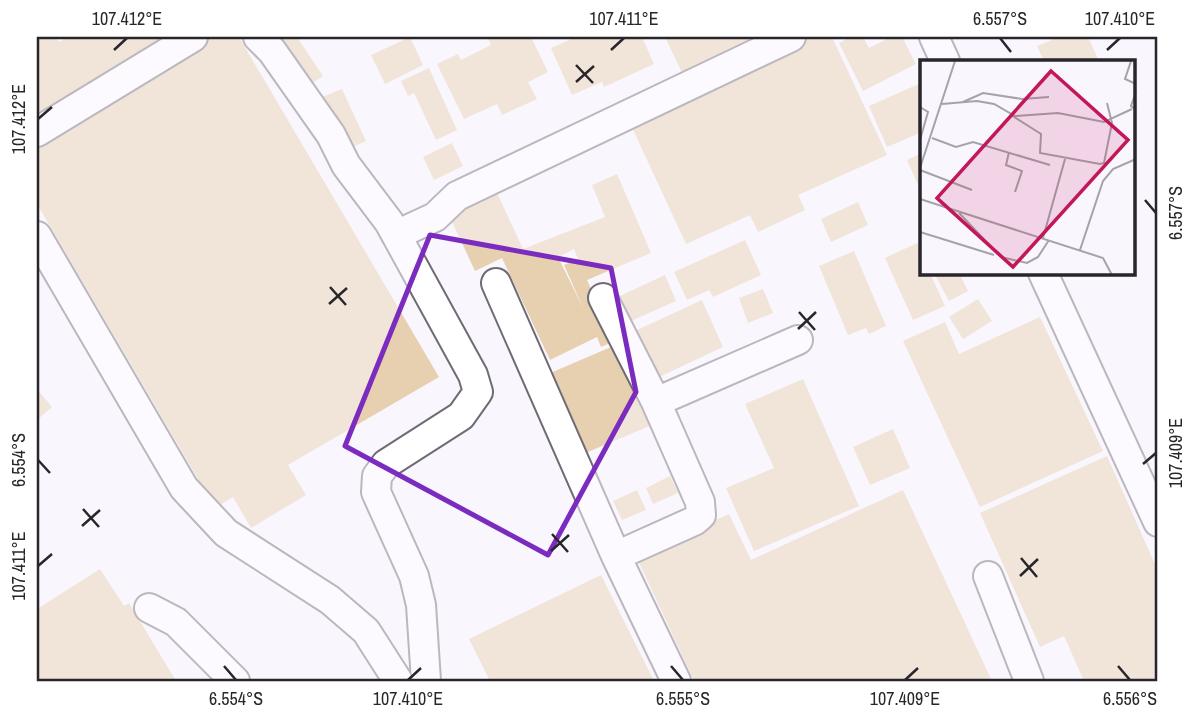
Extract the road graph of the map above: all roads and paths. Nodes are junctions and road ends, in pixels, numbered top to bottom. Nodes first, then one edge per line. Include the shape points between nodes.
1 (193, 37) edge
2 (258, 37) edge
3 (791, 37) edge
4 (934, 37) edge
5 (945, 60) edge
6 (37, 132) edge
7 (396, 235) junction
8 (37, 236) edge
9 (1043, 275) edge
10 (496, 283) dead end
11 (603, 298) dead end
12 (798, 340) dead end
13 (656, 402) junction
14 (1158, 522) edge
15 (616, 556) junction
16 (988, 576) dead end
17 (149, 608) dead end
18 (235, 681) edge
19 (398, 681) edge
20 (426, 681) edge
21 (676, 681) edge
22 (1029, 681) edge

1 - 6 lane
2 - 7 lane via 331,135 346,165
3 - 7 lane via 457,197 435,217
4 - 5 lane
7 - 20 lane via 478,392 461,416 386,464 377,476 376,492 414,576 421,605
8 - 19 lane via 184,488 226,533 330,600 366,631
9 - 14 lane
10 - 15 lane
11 - 13 lane
12 - 13 lane
13 - 15 lane via 701,514
15 - 21 lane
16 - 22 lane
17 - 18 lane via 176,622

